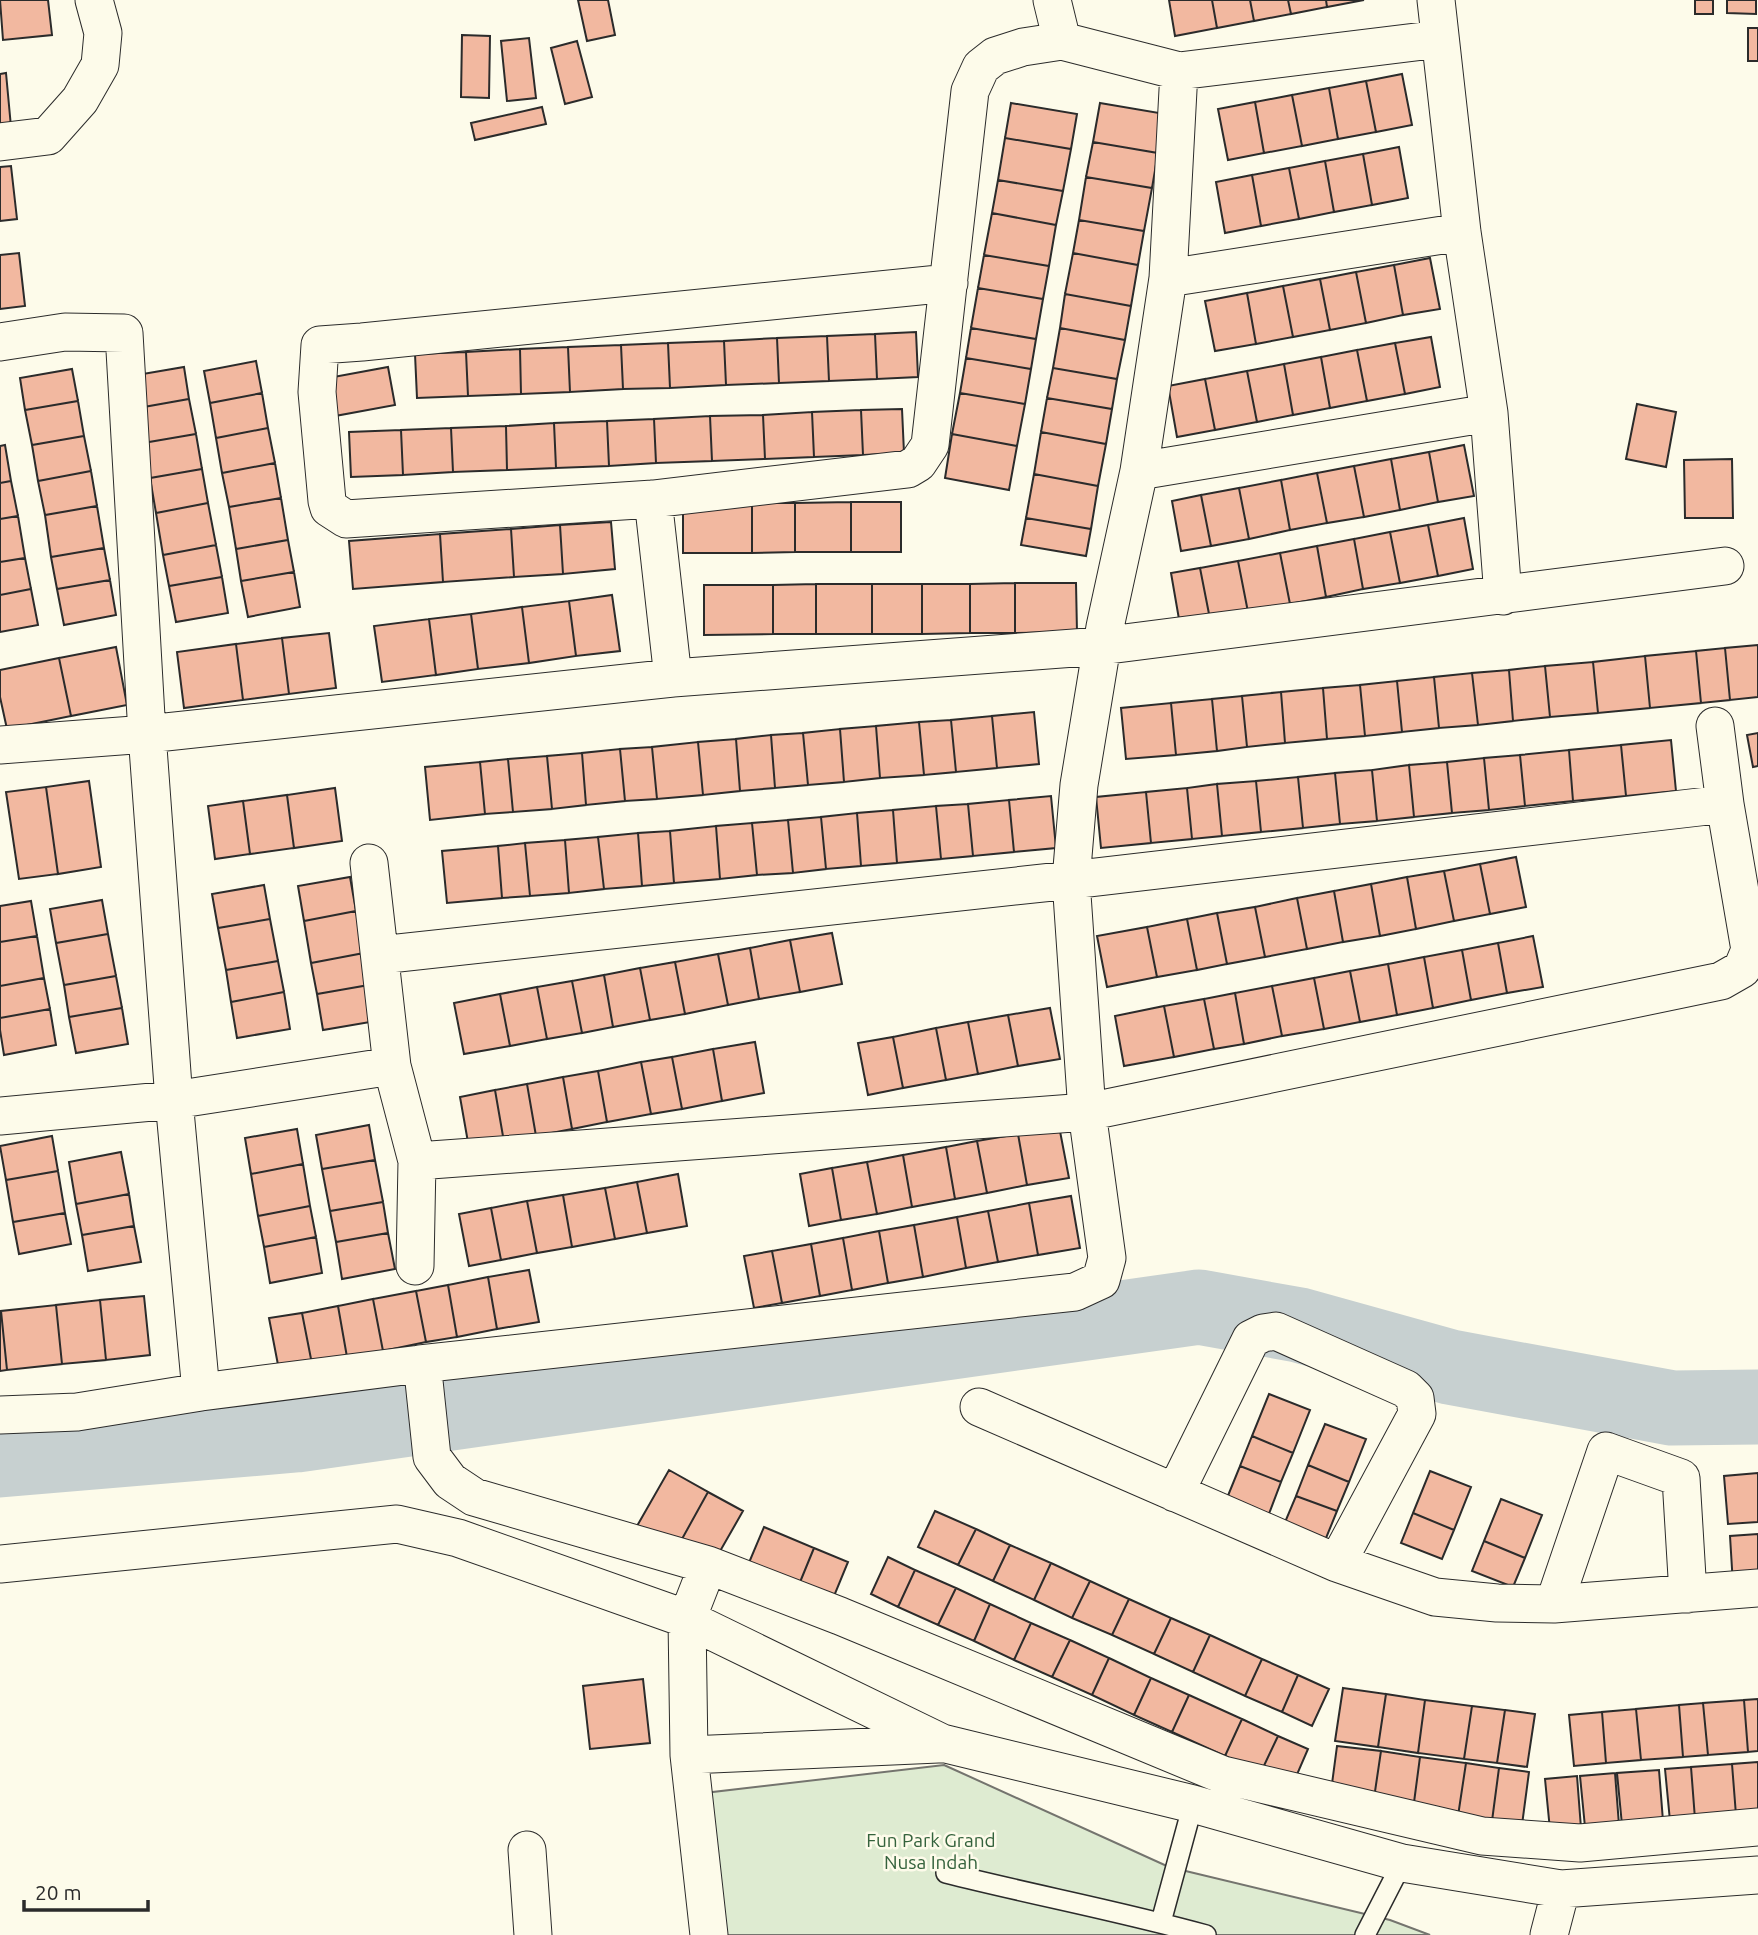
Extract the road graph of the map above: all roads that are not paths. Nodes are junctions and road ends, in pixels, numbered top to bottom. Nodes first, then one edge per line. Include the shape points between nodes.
1 (94, 0) edge
2 (1052, 0) edge
3 (1436, 0) edge
4 (1440, 39) junction
5 (1062, 41) junction
6 (1179, 71) junction
7 (0, 142) edge
8 (1462, 232) junction
9 (1168, 278) junction
10 (949, 283) junction
11 (0, 342) edge
12 (1489, 413) junction
13 (1139, 471) junction
14 (653, 499) junction
15 (1726, 566) dead end
16 (1503, 596) junction
17 (1101, 646) junction
18 (673, 678) junction
19 (1715, 726) dead end
20 (147, 734) junction
21 (0, 745) edge
22 (1726, 804) junction
23 (369, 863) dead end
24 (1071, 880) junction
25 (380, 954) junction
26 (392, 1066) junction
27 (174, 1100) junction
28 (1087, 1112) junction
29 (0, 1116) edge
30 (417, 1161) junction
31 (415, 1266) dead end
32 (422, 1372) junction
33 (201, 1392) junction
34 (979, 1407) dead end
35 (0, 1415) edge
36 (1175, 1493) junction
37 (474, 1497) junction
38 (458, 1538) junction
39 (1337, 1563) junction
40 (0, 1564) edge
41 (708, 1565) junction
42 (1758, 1588) edge
43 (1688, 1594) junction
44 (1555, 1604) junction
45 (687, 1619) junction
46 (942, 1744) junction
47 (689, 1755) junction
48 (1193, 1804) junction
49 (1758, 1827) edge
50 (527, 1850) dead end
51 (1402, 1863) junction
52 (946, 1874) dead end
53 (1758, 1875) edge
54 (1561, 1889) junction
55 (1161, 1923) junction
56 (533, 1935) edge
57 (709, 1935) edge
58 (1206, 1935) edge
59 (1365, 1935) edge
60 (1549, 1935) edge

1 - 7 street via 103,33 100,65 80,100 48,136
2 - 5 street
3 - 4 street
4 - 6 street
4 - 8 street
5 - 6 street
5 - 10 street via 1023,47 995,56 981,67 970,91
6 - 9 street
8 - 9 street
8 - 12 street
9 - 13 street
10 - 14 street via 930,444 918,463 899,471
10 - 14 street via 320,345 317,392 327,501 346,519
11 - 20 street via 65,332 124,333
12 - 13 street
12 - 16 street
13 - 17 street
14 - 18 street
15 - 16 street
16 - 17 street
17 - 18 street
17 - 24 street via 1079,785
18 - 20 street
19 - 22 street
20 - 21 street
20 - 27 street
22 - 24 street
22 - 28 street via 1750,950 1742,970 1721,981
23 - 25 street
24 - 25 street
24 - 28 street
25 - 26 street
26 - 27 street
26 - 30 street
27 - 29 street
27 - 33 street
28 - 30 street
28 - 32 street via 1107,1258 1101,1280 1075,1292
30 - 31 street
32 - 33 street
32 - 37 street via 432,1457 450,1481
33 - 35 street via 77,1412
34 - 36 street
36 - 39 street
36 - 39 street via 1251,1339 1276,1331 1406,1389 1415,1398 1417,1413
37 - 38 street
37 - 41 street
38 - 40 street via 397,1524
38 - 45 street
39 - 44 street via 1435,1597
41 - 45 street
41 - 49 street via 1223,1775 1482,1836 1580,1843
42 - 43 street
43 - 44 street
43 - 44 street via 1681,1478 1606,1451
45 - 46 street
45 - 47 street
46 - 47 street
46 - 48 street
47 - 57 street
48 - 51 street
48 - 55 lane
50 - 56 street
51 - 54 street
51 - 59 lane
52 - 55 lane
53 - 54 street
54 - 60 street
55 - 58 lane

